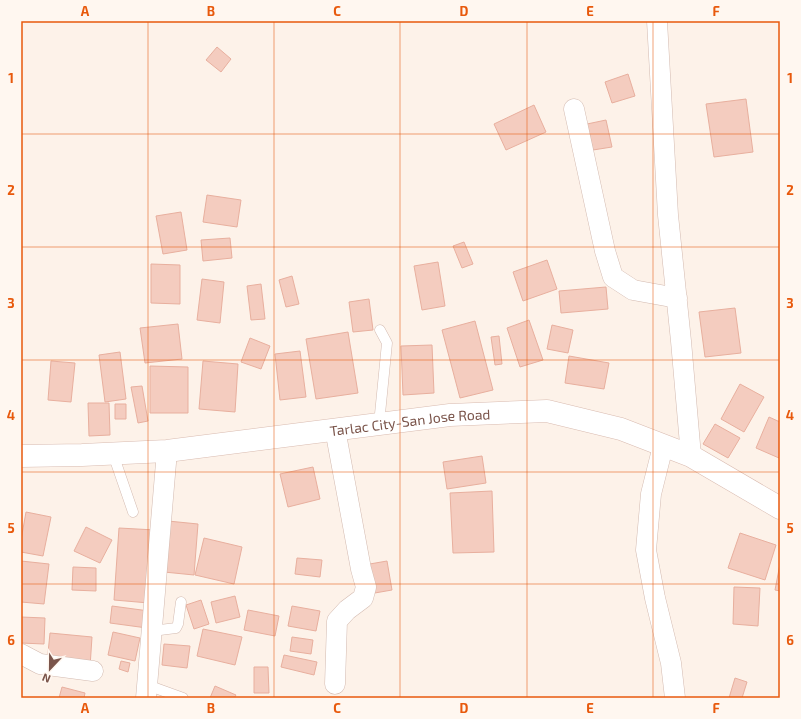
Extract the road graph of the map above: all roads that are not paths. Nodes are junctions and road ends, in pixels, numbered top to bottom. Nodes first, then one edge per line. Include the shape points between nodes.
1 (658, 21) edge
2 (574, 109) dead end
3 (677, 298) junction
4 (380, 330) dead end
5 (379, 424) junction
6 (335, 429) junction
7 (664, 446) junction
8 (167, 451) junction
9 (113, 454) junction
10 (21, 456) edge
11 (691, 456) junction
12 (780, 508) edge
13 (133, 512) dead end
14 (181, 602) dead end
15 (152, 632) junction
16 (21, 654) edge
17 (93, 671) dead end
18 (335, 684) dead end
19 (146, 692) edge
20 (183, 698) edge
21 (674, 698) edge

1 - 3 street via 668,216
2 - 3 street via 613,277 633,290
3 - 11 street
4 - 5 lane via 387,343
5 - 6 main road, Tarlac City-San Jose Road
5 - 7 main road, Tarlac City-San Jose Road via 450,415 547,411 621,429
6 - 8 main road, Tarlac City-San Jose Road
6 - 18 street via 366,587 363,598 337,621
7 - 11 main road, Tarlac City-San Jose Road
7 - 21 street via 651,494 646,550 671,662
8 - 9 main road, Tarlac City-San Jose Road
8 - 15 street
9 - 10 main road, Tarlac City-San Jose Road
9 - 13 lane
11 - 12 main road, Tarlac City-San Jose Road
14 - 15 lane via 176,628
15 - 19 street
16 - 17 street via 40,664
19 - 20 lane

